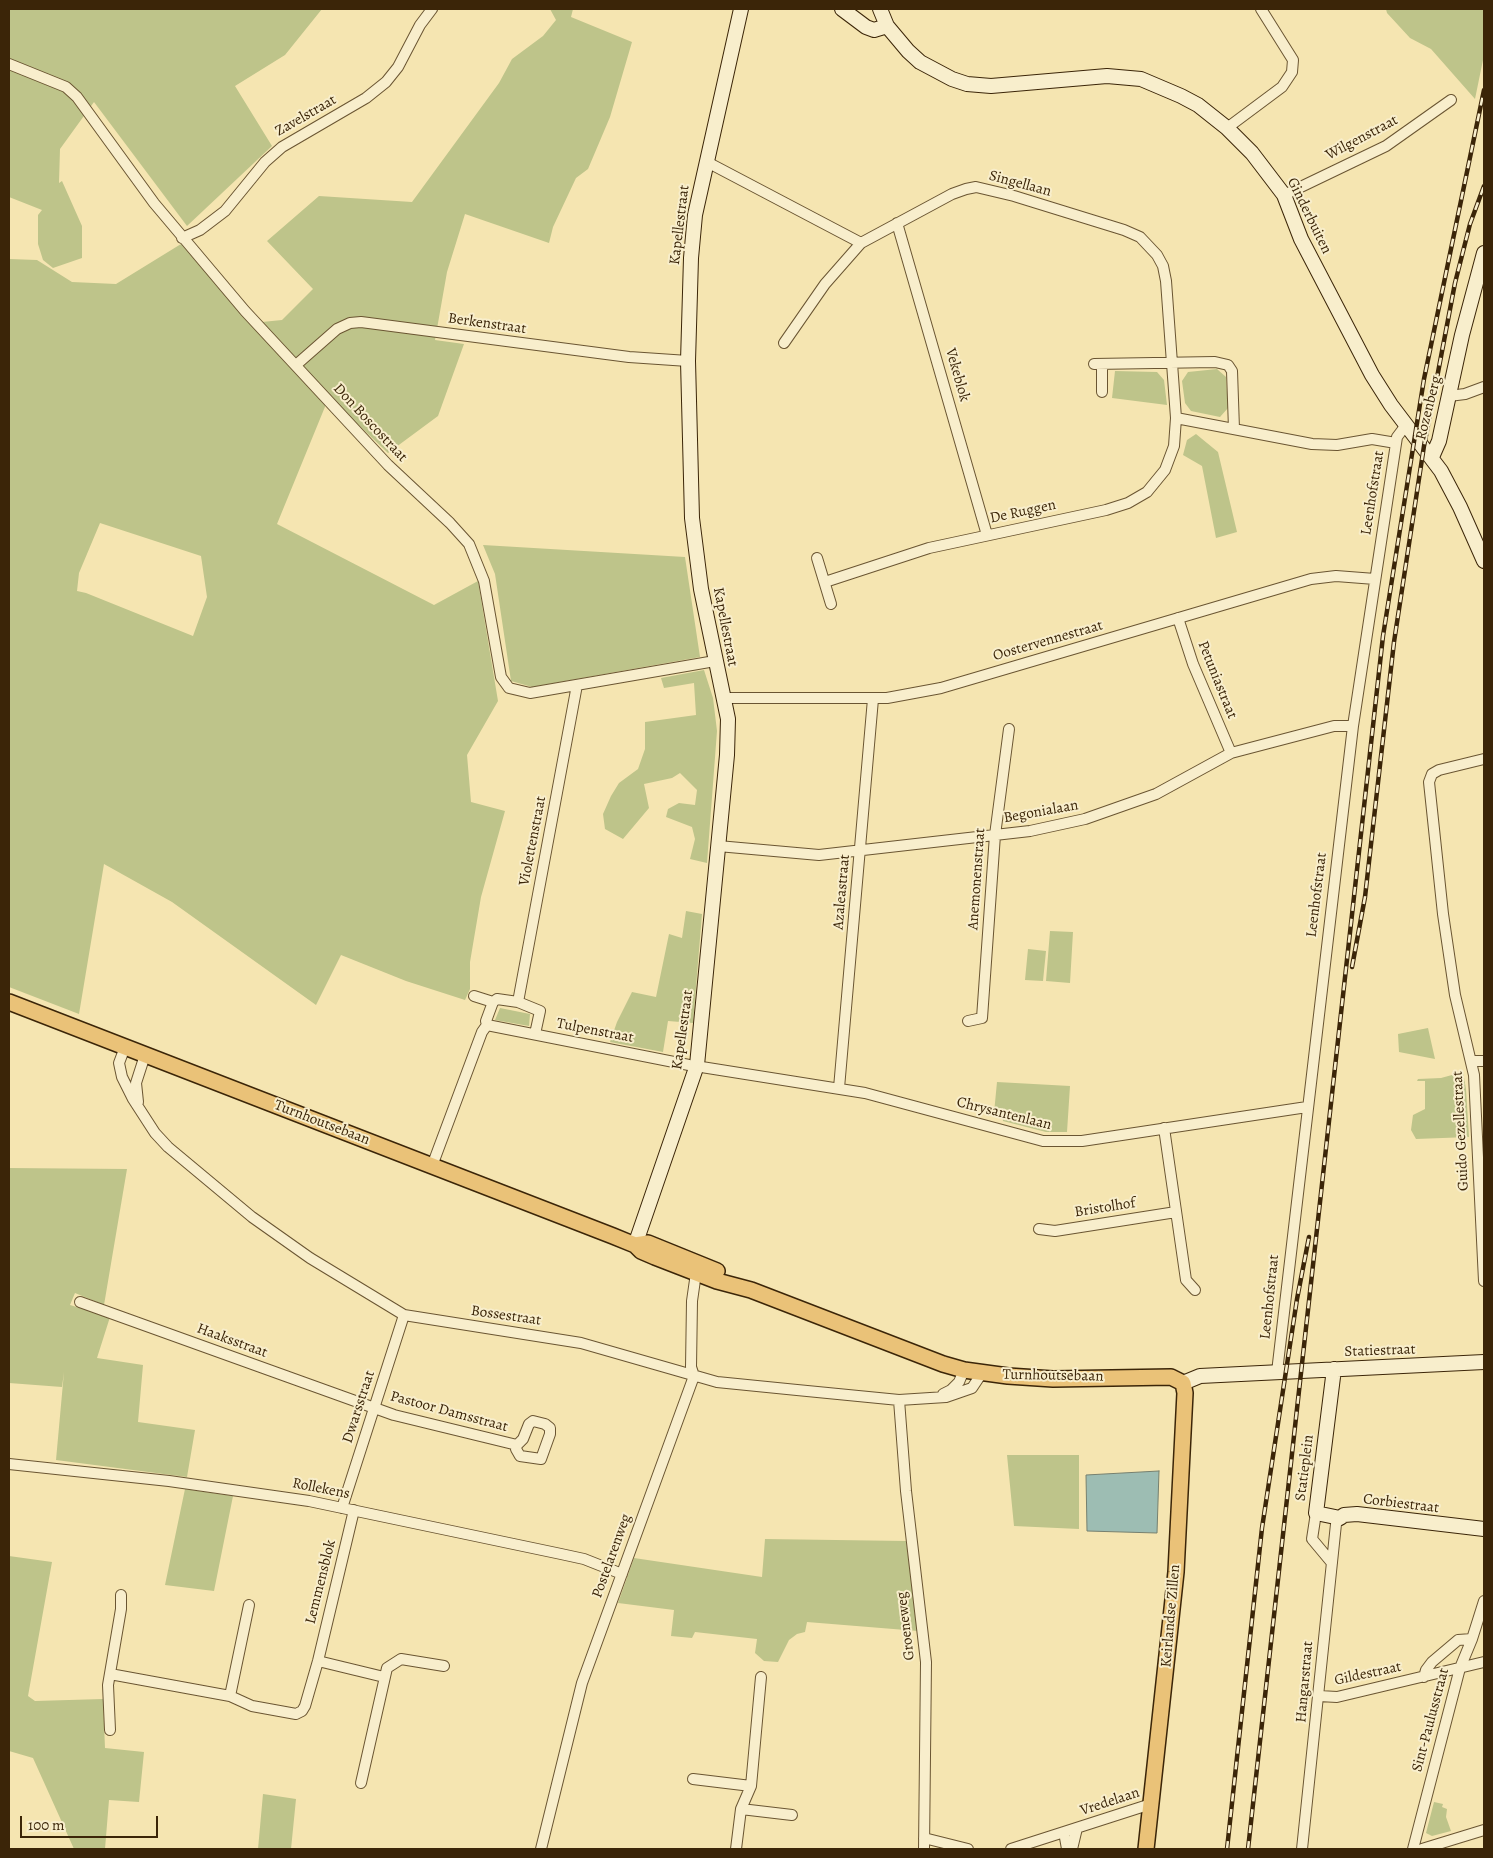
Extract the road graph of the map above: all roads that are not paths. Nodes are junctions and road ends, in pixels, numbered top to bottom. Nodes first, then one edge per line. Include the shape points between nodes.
1 (432, 9) edge
2 (741, 9) edge
3 (842, 9) edge
4 (880, 9) edge
5 (1261, 9) edge
6 (887, 26) junction
7 (9, 64) edge
8 (1451, 100) dead end
9 (1227, 128) junction
10 (706, 162) junction
11 (1284, 195) junction
12 (897, 223) junction
13 (182, 238) junction
14 (861, 243) junction
15 (1484, 253) edge
16 (784, 343) dead end
17 (688, 361) junction
18 (1172, 364) junction
19 (296, 365) junction
20 (1484, 387) edge
21 (1102, 392) dead end
22 (1449, 396) junction
23 (1176, 418) junction
24 (1406, 425) junction
25 (1234, 429) junction
26 (1396, 443) junction
27 (1432, 457) junction
28 (987, 535) junction
29 (817, 558) dead end
30 (1484, 561) edge
31 (1376, 579) junction
32 (825, 582) junction
33 (831, 604) dead end
34 (1178, 618) junction
35 (715, 661) junction
36 (577, 685) junction
37 (723, 698) junction
38 (873, 699) junction
39 (1353, 726) junction
40 (1009, 729) dead end
41 (1231, 753) junction
42 (1484, 759) edge
43 (995, 835) junction
44 (718, 846) junction
45 (861, 850) junction
46 (474, 996) dead end
47 (9, 1002) edge
48 (493, 1002) junction
49 (518, 1002) junction
50 (968, 1021) dead end
51 (487, 1025) junction
52 (535, 1034) junction
53 (125, 1047) junction
54 (145, 1055) junction
55 (1484, 1061) edge
56 (1472, 1062) junction
57 (697, 1066) junction
58 (839, 1088) junction
59 (138, 1106) junction
60 (1307, 1107) junction
61 (1164, 1128) junction
62 (432, 1166) junction
63 (1176, 1212) junction
64 (1039, 1229) dead end
65 (635, 1245) junction
66 (696, 1273) junction
67 (1484, 1281) edge
68 (750, 1290) junction
69 (1195, 1290) dead end
70 (80, 1302) dead end
71 (404, 1315) junction
72 (1484, 1362) edge
73 (1334, 1369) junction
74 (964, 1370) junction
75 (1277, 1372) junction
76 (982, 1373) junction
77 (694, 1376) junction
78 (1182, 1383) junction
79 (940, 1396) junction
80 (899, 1400) junction
81 (374, 1407) junction
82 (517, 1445) dead end
83 (9, 1464) edge
84 (342, 1508) junction
85 (354, 1510) junction
86 (1316, 1513) junction
87 (1340, 1518) junction
88 (1484, 1529) edge
89 (1332, 1563) junction
90 (622, 1574) junction
91 (121, 1595) dead end
92 (1484, 1601) edge
93 (248, 1605) dead end
94 (1472, 1639) junction
95 (318, 1661) junction
96 (1484, 1662) edge
97 (444, 1666) dead end
98 (1460, 1668) junction
99 (110, 1674) junction
100 (384, 1677) junction
101 (761, 1677) dead end
102 (1424, 1677) junction
103 (230, 1696) junction
104 (1319, 1696) junction
105 (110, 1730) dead end
106 (693, 1779) dead end
107 (361, 1782) dead end
108 (751, 1786) junction
109 (1151, 1804) junction
110 (741, 1809) junction
111 (792, 1815) dead end
112 (1077, 1828) junction
113 (1484, 1830) edge
114 (1064, 1832) junction
115 (924, 1838) junction
116 (541, 1849) edge
117 (736, 1849) edge
118 (924, 1849) edge
119 (968, 1849) edge
120 (1011, 1849) edge
121 (1067, 1849) edge
122 (1072, 1849) edge
123 (1146, 1849) edge
124 (1302, 1849) edge
125 (1413, 1849) edge
126 (1422, 1849) edge

1 - 13 street, Zavelstraat via 386,82 366,98 282,147 265,162 225,211 200,230
2 - 10 street, Kapellestraat
3 - 6 street via 866,27 874,30
4 - 6 street, Ginderbuiten
5 - 9 street via 1293,60 1292,72 1282,87
6 - 9 street, Ginderbuiten via 920,62 952,80 991,86 1107,76 1141,79 1181,96
7 - 13 street, Don Boscostraat via 66,87 77,97
8 - 11 street, Wilgenstraat via 1386,146
9 - 11 street, Ginderbuiten via 1259,160
10 - 14 street
10 - 17 street, Kapellestraat via 692,236
11 - 24 street, Ginderbuiten via 1301,239 1342,322 1381,391
12 - 14 street, Singellaan
12 - 18 street, Singellaan via 952,194 976,188 1023,199 1140,237 1157,254 1163,266
12 - 28 street, Vekeblok
13 - 19 street, Don Boscostraat
14 - 16 street, Singellaan via 825,284
15 - 22 street, Rozenberg
17 - 19 street, Berkenstraat via 629,357 361,322 337,328
17 - 35 street, Kapellestraat via 692,518
18 - 21 street via 1098,364
18 - 23 street, De Ruggen
18 - 25 street via 1215,362 1228,365 1232,371
19 - 36 street, Don Boscostraat via 388,465 469,544 484,581 501,677 509,688 530,693
20 - 22 street
22 - 27 street, Rozenberg
23 - 25 street
23 - 28 street, De Ruggen via 1174,446 1165,470 1147,492 1106,510
24 - 26 street, Leenhofstraat
24 - 27 street, Ginderbuiten
25 - 26 street via 1312,444 1338,445 1372,439
26 - 31 street, Leenhofstraat
27 - 30 street, Rozenberg via 1460,507
28 - 32 street, De Ruggen via 929,548
29 - 32 street
31 - 34 street, Oostervennestraat via 1325,576
31 - 39 street, Leenhofstraat
32 - 33 street
34 - 38 street, Oostervennestraat via 941,688
34 - 41 street, Petuniastraat via 1193,664
35 - 36 street, Don Boscostraat
35 - 37 street, Kapellestraat
36 - 49 street, Violettenstraat
37 - 38 street, Oostervennestraat
37 - 44 street, Kapellestraat via 728,731
38 - 45 street, Azaleastraat
39 - 41 street, Begonialaan via 1334,726
39 - 60 street, Leenhofstraat
40 - 43 street, Anemonenstraat
41 - 43 street, Begonialaan via 1156,794 1107,813 1066,824
42 - 56 street, Guido Gezellestraat via 1432,774 1430,782 1443,914 1460,1023
43 - 45 street, Begonialaan
43 - 50 street, Anemonenstraat via 982,1018
44 - 45 street, Begonialaan via 819,855
44 - 57 street, Kapellestraat
45 - 58 street, Azaleastraat
46 - 48 street
47 - 53 main road, Turnhoutsebaan
48 - 49 street via 497,999
48 - 51 street
49 - 52 street via 540,1011
51 - 52 street, Tulpenstraat
51 - 62 street
52 - 57 street, Tulpenstraat
53 - 54 main road, Turnhoutsebaan
53 - 59 street, Bossestraat via 120,1063 122,1076
54 - 59 street, Bossestraat via 136,1083
54 - 62 main road, Turnhoutsebaan
55 - 56 street
56 - 67 street, Guido Gezellestraat
57 - 58 street, Chrysantenlaan
57 - 65 street, Kapellestraat
58 - 61 street, Chrysantenlaan via 1043,1141 1082,1141
59 - 71 street, Bossestraat via 168,1147 252,1217 325,1268
60 - 61 street, Chrysantenlaan
60 - 75 street, Leenhofstraat
61 - 63 street
62 - 65 main road, Turnhoutsebaan
63 - 64 street, Bristolhof via 1055,1231
63 - 69 street via 1186,1280
65 - 66 main road, Turnhoutsebaan via 645,1253
65 - 68 main road, Turnhoutsebaan via 648,1243 709,1267
66 - 68 main road, Turnhoutsebaan
66 - 77 street, Postelarenweg via 692,1301 691,1367
68 - 74 main road, Turnhoutsebaan
70 - 81 street, Haaksstraat
71 - 77 street, Bossestraat via 581,1343
71 - 81 street, Dwarsstraat
72 - 73 street, Statiestraat
73 - 75 street, Statiestraat
73 - 86 street, Statieplein
74 - 76 main road, Turnhoutsebaan
74 - 79 street via 955,1386
75 - 78 street via 1200,1376
76 - 78 main road, Turnhoutsebaan via 1053,1379 1171,1377
76 - 79 street, Bossestraat via 972,1388 957,1395
77 - 80 street, Bossestraat via 717,1382
77 - 90 street, Postelarenweg
78 - 109 main road, Keirlandse Zillen via 1185,1393 1176,1572
79 - 80 street, Bossestraat
80 - 115 street, Groeneweg via 926,1662
81 - 82 street, Pastoor Damsstraat via 394,1415
81 - 84 street, Dwarsstraat
83 - 84 street, Rollekens via 169,1481
84 - 85 street, Rollekens
85 - 90 street, Rollekens via 584,1559
85 - 95 street, Lemmensblok
86 - 87 street, Corbiestraat
86 - 89 street, Statieplein via 1312,1539
87 - 88 street, Corbiestraat via 1357,1514
87 - 89 street, Hangarstraat via 1336,1524
89 - 104 street, Hangarstraat
90 - 116 street, Postelarenweg via 582,1683
91 - 99 street
92 - 94 street, Sint-Paulusstraat
93 - 103 street
94 - 98 street, Sint-Paulusstraat
94 - 102 street, Gildestraat via 1458,1640 1432,1662
95 - 100 street
95 - 103 street, Lemmensblok via 306,1706 296,1714 252,1706
96 - 98 street, Gildestraat
97 - 100 street via 401,1659 387,1668
98 - 102 street, Gildestraat
98 - 125 street, Sint-Paulusstraat
99 - 103 street, Lemmensblok
99 - 105 street
100 - 107 street
101 - 108 street
102 - 104 street, Gildestraat via 1337,1697
104 - 124 street, Hangarstraat
106 - 108 street
108 - 110 street
109 - 112 street, Vredelaan
109 - 123 main road, Keirlandse Zillen
110 - 111 street
110 - 117 street
112 - 114 street, Vredelaan
112 - 122 street, Vredelaan
113 - 126 street
114 - 120 street, Vredelaan
114 - 121 street
115 - 118 street, Groeneweg
115 - 119 street

